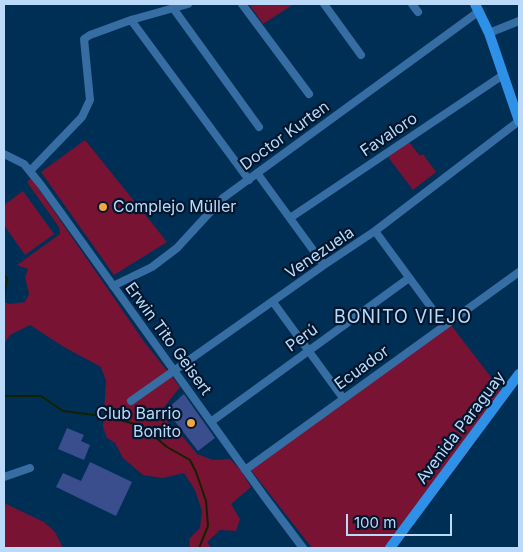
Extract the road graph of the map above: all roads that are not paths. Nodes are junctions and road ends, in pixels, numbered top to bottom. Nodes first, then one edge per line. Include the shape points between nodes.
1 (188, 4) edge
2 (242, 4) edge
3 (324, 4) edge
4 (412, 4) edge
5 (173, 8) junction
6 (477, 8) edge
7 (418, 12) dead end
8 (132, 20) junction
9 (519, 21) edge
10 (489, 33) junction
11 (361, 56) dead end
12 (503, 75) junction
13 (309, 94) dead end
14 (519, 121) edge
15 (259, 127) dead end
16 (4, 154) edge
17 (30, 171) junction
18 (257, 173) junction
19 (249, 180) junction
20 (290, 218) junction
21 (375, 231) junction
22 (324, 265) junction
23 (519, 272) edge
24 (409, 278) junction
25 (113, 286) junction
26 (273, 302) junction
27 (444, 325) junction
28 (309, 350) junction
29 (175, 370) junction
30 (519, 374) edge
31 (343, 398) junction
32 (131, 401) dead end
33 (212, 421) junction
34 (30, 468) dead end
35 (245, 470) junction
36 (4, 477) edge
37 (303, 548) edge
38 (390, 548) edge

1 - 5 street
2 - 13 street
3 - 11 street
4 - 7 street
5 - 8 street
5 - 15 street
6 - 10 main road
6 - 18 street, Doctor Kurten
8 - 17 street via 84,39 90,100 82,117
8 - 19 street
9 - 10 street
10 - 12 main road
12 - 14 main road
12 - 20 street, Favaloro
14 - 21 street, Venezuela
16 - 17 street, Erwin Tito Geisert via 24,164
17 - 25 street, Erwin Tito Geisert
18 - 19 street, Doctor Kurten
18 - 20 street
19 - 25 street, Doctor Kurten via 223,198 177,248 152,267
20 - 22 street
21 - 22 street, Venezuela
21 - 24 street
22 - 26 street, Venezuela
23 - 27 street, Ecuador
24 - 27 street
24 - 28 street, Perú
25 - 29 street, Erwin Tito Geisert
26 - 28 street
26 - 29 street, Venezuela
27 - 31 street, Ecuador
28 - 31 street
28 - 33 street, Perú
29 - 32 street, Venezuela
29 - 33 street, Erwin Tito Geisert
30 - 38 main road, Avenida Paraguay
31 - 35 street, Ecuador
33 - 35 street, Erwin Tito Geisert
34 - 36 street
35 - 37 street, Erwin Tito Geisert

